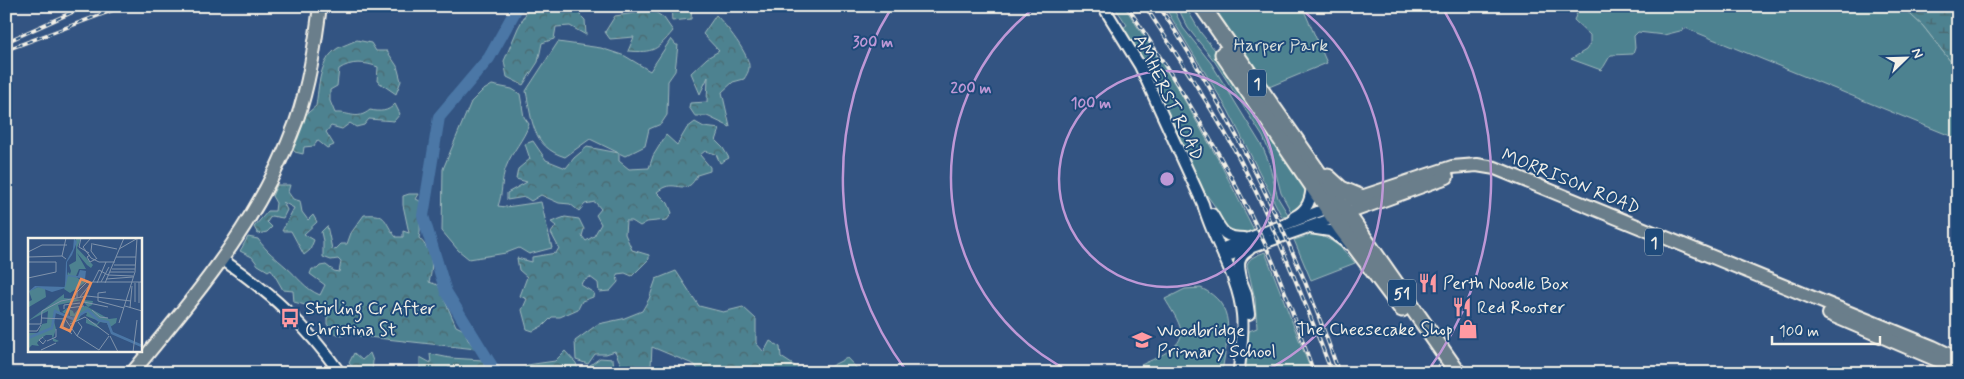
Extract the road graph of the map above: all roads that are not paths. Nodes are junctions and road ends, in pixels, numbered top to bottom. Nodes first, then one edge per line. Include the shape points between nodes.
1 (320, 6) edge
2 (1102, 6) edge
3 (1190, 6) edge
4 (1202, 6) edge
5 (1314, 177) junction
6 (1360, 197) junction
7 (1202, 204) junction
8 (1337, 211) junction
9 (1212, 214) junction
10 (1289, 224) junction
11 (1306, 228) junction
12 (1254, 242) junction
13 (1225, 252) junction
14 (1360, 255) junction
15 (223, 260) junction
16 (1242, 280) junction
17 (1958, 359) edge
18 (1958, 368) edge
19 (1238, 371) edge
20 (132, 373) edge
21 (340, 373) edge
22 (1445, 373) edge
23 (1458, 373) edge

1 - 15 main road via 310,71 283,155
2 - 7 street, AMHERST ROAD via 1140,66
3 - 5 highway, 1
4 - 5 highway, 1
5 - 6 highway via 1323,173 1341,189
5 - 8 highway, 1
5 - 10 street via 1310,201
6 - 8 main road, MORRISON ROAD / 1
6 - 17 main road, MORRISON ROAD / 1 via 1452,167 1478,164 1495,168
7 - 9 street, AMHERST ROAD
7 - 13 street, AMHERST ROAD
8 - 10 street, MORRISON ROAD
8 - 11 street, MORRISON ROAD
8 - 14 highway, 51
8 - 18 main road, MORRISON ROAD / 1 via 1456,175 1488,174
8 - 23 highway, 51
9 - 12 street via 1221,230 1231,238
9 - 13 street, AMHERST ROAD
10 - 12 street, MORRISON ROAD
11 - 12 street, MORRISON ROAD
11 - 14 street via 1330,231
12 - 13 street, MORRISON ROAD
12 - 16 street via 1240,258 1238,265
13 - 16 street, AMHERST ROAD
13 - 19 street, AMHERST ROAD via 1242,310 1243,336
14 - 22 highway, 51
15 - 20 main road
15 - 21 street via 285,308
16 - 19 street, AMHERST ROAD via 1250,324

